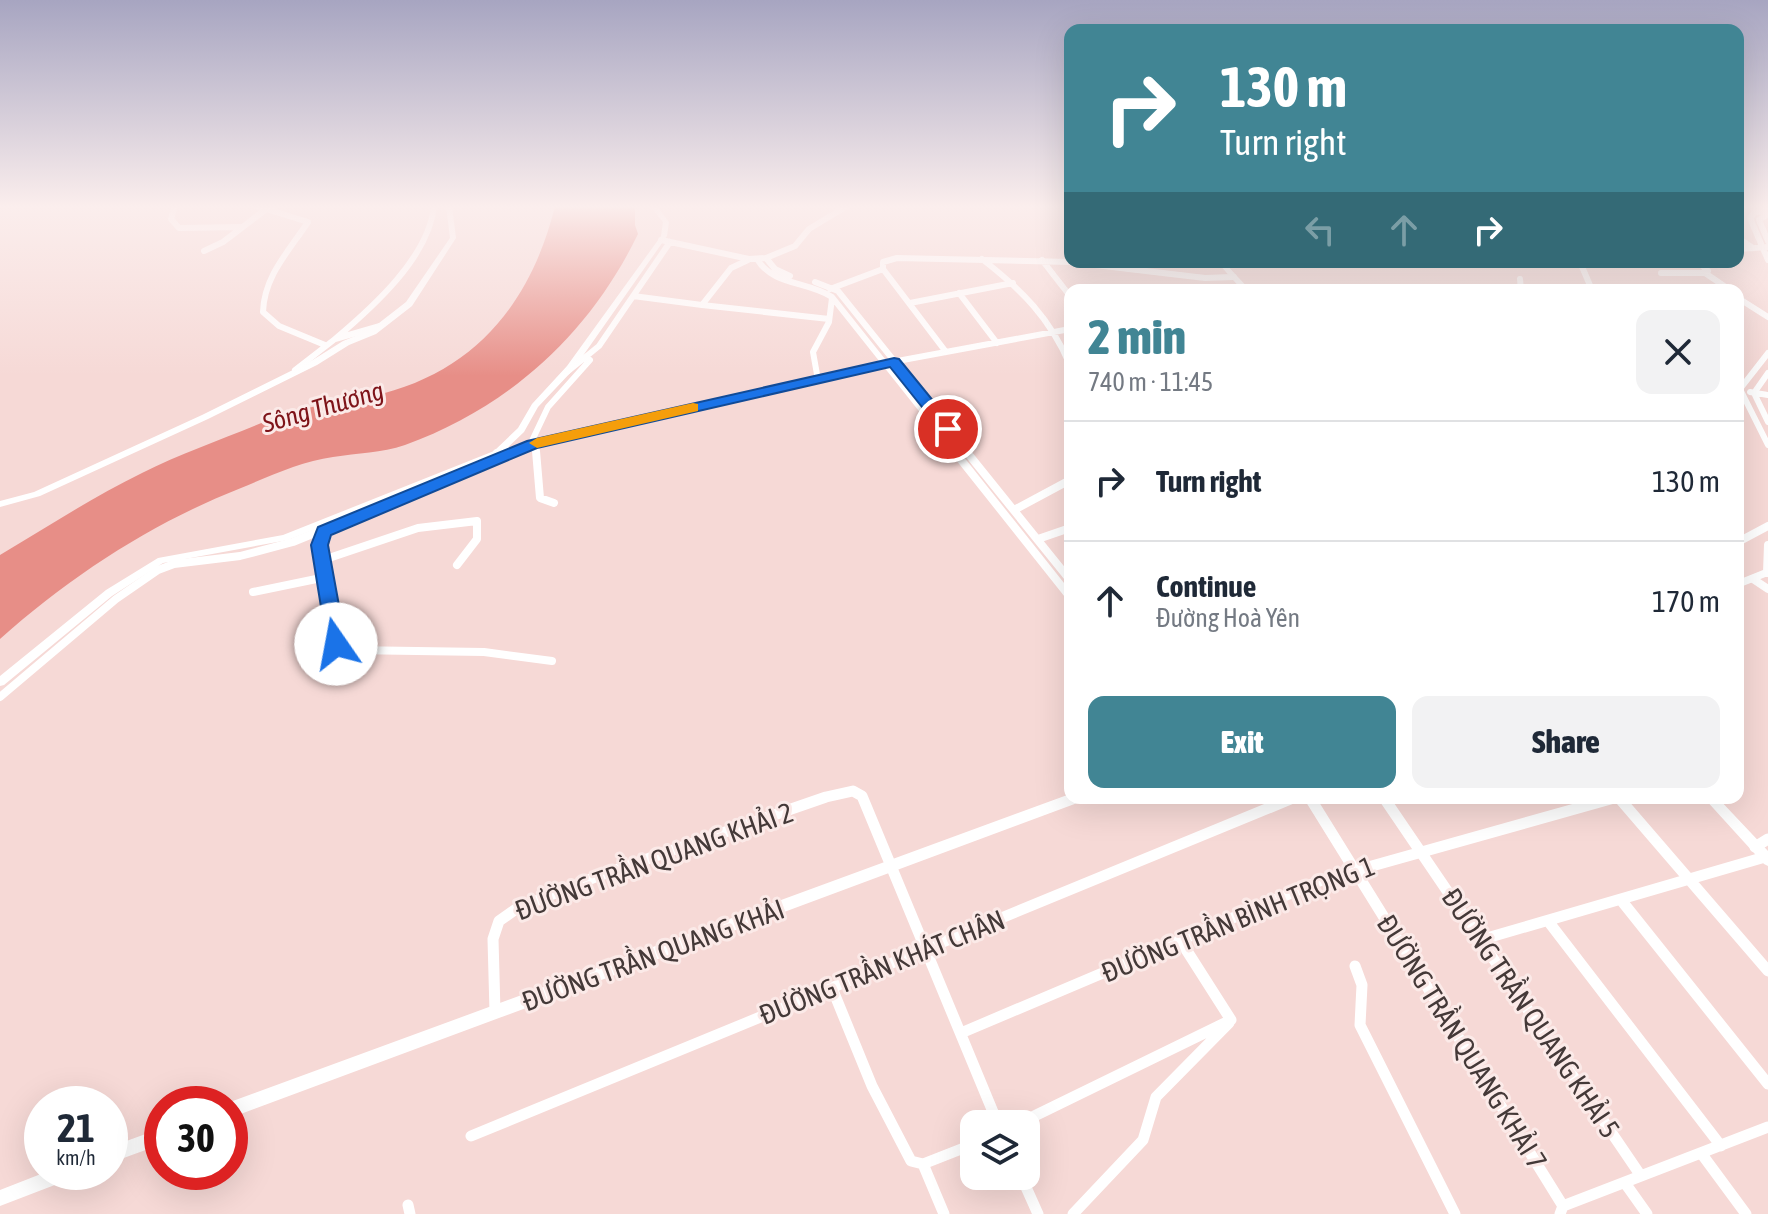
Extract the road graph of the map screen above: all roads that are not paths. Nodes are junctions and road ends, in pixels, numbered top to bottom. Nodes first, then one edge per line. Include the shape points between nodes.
1 (282, 263) edge
2 (408, 263) edge
3 (437, 263) edge
4 (651, 263) edge
5 (744, 263) edge
6 (756, 263) edge
7 (771, 263) edge
8 (883, 263) edge
9 (987, 263) edge
10 (1044, 263) edge
11 (1121, 268) edge
12 (1226, 268) edge
13 (1705, 268) edge
14 (883, 269) junction
15 (1661, 273) dead end
16 (1705, 273) junction
17 (1234, 277) junction
18 (1520, 279) dead end
19 (1013, 283) junction
20 (1240, 284) edge
21 (1520, 284) edge
22 (1721, 284) edge
23 (1064, 288) edge
24 (830, 291) junction
25 (959, 293) junction
26 (629, 295) junction
27 (910, 303) junction
28 (1744, 303) edge
29 (702, 305) junction
30 (1768, 317) edge
31 (829, 319) junction
32 (385, 323) junction
33 (1064, 330) edge
34 (1056, 332) junction
35 (335, 339) junction
36 (997, 343) junction
37 (325, 345) junction
38 (599, 346) junction
39 (1064, 351) edge
40 (946, 352) junction
41 (1768, 353) edge
42 (888, 363) junction
43 (1768, 373) edge
44 (288, 375) junction
45 (562, 376) junction
46 (818, 380) junction
47 (1744, 383) edge
48 (1744, 390) edge
49 (1754, 393) junction
50 (1768, 395) edge
51 (1744, 399) edge
52 (1768, 422) edge
53 (532, 444) junction
54 (1768, 445) edge
55 (497, 453) junction
56 (1064, 483) edge
57 (554, 503) dead end
58 (0, 504) edge
59 (1014, 510) junction
60 (334, 519) junction
61 (1768, 526) edge
62 (1064, 530) edge
63 (324, 531) junction
64 (1038, 539) junction
65 (1744, 539) edge
66 (293, 542) junction
67 (272, 543) junction
68 (1768, 545) edge
69 (323, 560) junction
70 (457, 565) dead end
71 (1064, 568) edge
72 (1767, 572) edge
73 (326, 577) junction
74 (1753, 579) junction
75 (1744, 582) edge
76 (1064, 589) edge
77 (1768, 589) edge
78 (253, 592) dead end
79 (552, 661) dead end
80 (2, 682) edge
81 (0, 697) edge
82 (1064, 802) edge
83 (1278, 804) edge
84 (1314, 804) edge
85 (1388, 804) edge
86 (1594, 804) edge
87 (1622, 804) edge
88 (1716, 804) edge
89 (1768, 839) edge
90 (1420, 850) junction
91 (1763, 855) edge
92 (890, 868) junction
93 (1356, 868) junction
94 (1689, 881) junction
95 (1621, 900) junction
96 (1548, 921) junction
97 (1180, 940) junction
98 (1480, 940) junction
99 (926, 949) junction
100 (1355, 966) dead end
101 (1768, 971) edge
102 (832, 988) junction
103 (495, 1012) junction
104 (1231, 1020) junction
105 (961, 1033) junction
106 (1768, 1084) edge
107 (248, 1103) edge
108 (992, 1110) edge
109 (1040, 1113) edge
110 (1768, 1127) edge
111 (471, 1136) dead end
112 (1721, 1146) junction
113 (960, 1149) edge
114 (1701, 1153) junction
115 (923, 1164) junction
116 (1641, 1176) junction
117 (1625, 1183) junction
118 (24, 1189) edge
119 (1027, 1190) edge
120 (0, 1198) edge
121 (1561, 1210) edge
122 (944, 1214) edge
123 (1038, 1214) edge
124 (1073, 1214) edge
125 (1455, 1214) edge
126 (1647, 1214) edge
127 (1746, 1214) edge

1 - 37 street via 267,285 263,312 279,326
2 - 35 street via 376,305
3 - 32 street via 409,304
4 - 26 street
5 - 29 street via 731,268
6 - 24 street via 776,277
7 - 24 street via 785,275
8 - 14 street
9 - 19 street
10 - 23 street
11 - 17 street
12 - 17 street
13 - 16 street
14 - 24 street
14 - 27 street
15 - 16 street
16 - 22 street
17 - 20 street
18 - 21 street
19 - 25 street
19 - 34 street
24 - 31 street
24 - 42 street
25 - 27 street
25 - 36 street
26 - 29 street
26 - 38 street
26 - 45 street
27 - 40 street
28 - 30 street
29 - 31 street
31 - 46 street via 813,352
32 - 35 street
32 - 44 street
33 - 34 street
34 - 36 street
34 - 39 street
35 - 37 street
36 - 40 street
37 - 44 street
38 - 45 street
38 - 53 street via 544,409
40 - 42 street
41 - 47 street
42 - 46 street
42 - 59 street
42 - 76 street
43 - 49 street
44 - 58 street via 37,494
45 - 55 street
46 - 53 street
48 - 49 street
49 - 50 street
49 - 52 street
51 - 54 street
53 - 55 street
53 - 57 street via 539,468 535,485 540,498
53 - 63 street
55 - 60 street
56 - 59 street
59 - 64 street
60 - 63 street
60 - 67 street
61 - 65 street
62 - 64 street
63 - 66 street
63 - 69 street via 319,545
64 - 71 street
66 - 67 street
66 - 81 street via 158,570
67 - 80 street via 190,553 150,566 109,593
68 - 72 street
69 - 70 street via 424,524 477,521 477,539
69 - 73 street
72 - 74 main road
73 - 78 street
73 - 79 street via 336,644 349,650 484,652
74 - 75 main road
74 - 77 street
82 - 92 main road, ĐƯỜNG TRẦN QUANG KHẢI
83 - 99 street, ĐƯỜNG TRẦN KHÁT CHÂN
84 - 93 street, ĐƯỜNG TRẦN QUANG KHẢI 7
85 - 90 street, ĐƯỜNG TRẦN QUANG KHẢI 5
86 - 90 street, ĐƯỜNG TRẦN BÌNH TRỌNG 1
87 - 94 street
88 - 91 street
89 - 91 street
90 - 93 street, ĐƯỜNG TRẦN BÌNH TRỌNG 1
90 - 98 street, ĐƯỜNG TRẦN QUANG KHẢI 5
91 - 94 street
92 - 99 street
92 - 103 main road, ĐƯỜNG TRẦN QUANG KHẢI
92 - 103 street, ĐƯỜNG TRẦN QUANG KHẢI 2 via 862,796 853,791 525,904 496,925
93 - 97 street, ĐƯỜNG TRẦN BÌNH TRỌNG 1
93 - 121 street, ĐƯỜNG TRẦN QUANG KHẢI 7
94 - 95 street
94 - 101 street
95 - 96 street
95 - 106 street
96 - 98 street
96 - 112 street
97 - 104 street
97 - 105 street, ĐƯỜNG TRẦN BÌNH TRỌNG 1
98 - 116 street, ĐƯỜNG TRẦN QUANG KHẢI 5
99 - 102 street, ĐƯỜNG TRẦN KHÁT CHÂN
99 - 105 street
100 - 125 street via 1364,993 1357,1013 1360,1025
102 - 111 street, ĐƯỜNG TRẦN KHÁT CHÂN
102 - 115 street via 895,1136 911,1161
103 - 107 main road, ĐƯỜNG TRẦN QUANG KHẢI
104 - 109 street
104 - 124 street via 1156,1097 1143,1140
105 - 108 street
110 - 112 street
112 - 114 street
113 - 115 street
114 - 116 street
114 - 127 street
115 - 122 street
116 - 117 street
117 - 121 street
117 - 126 street
118 - 120 main road
119 - 123 street

